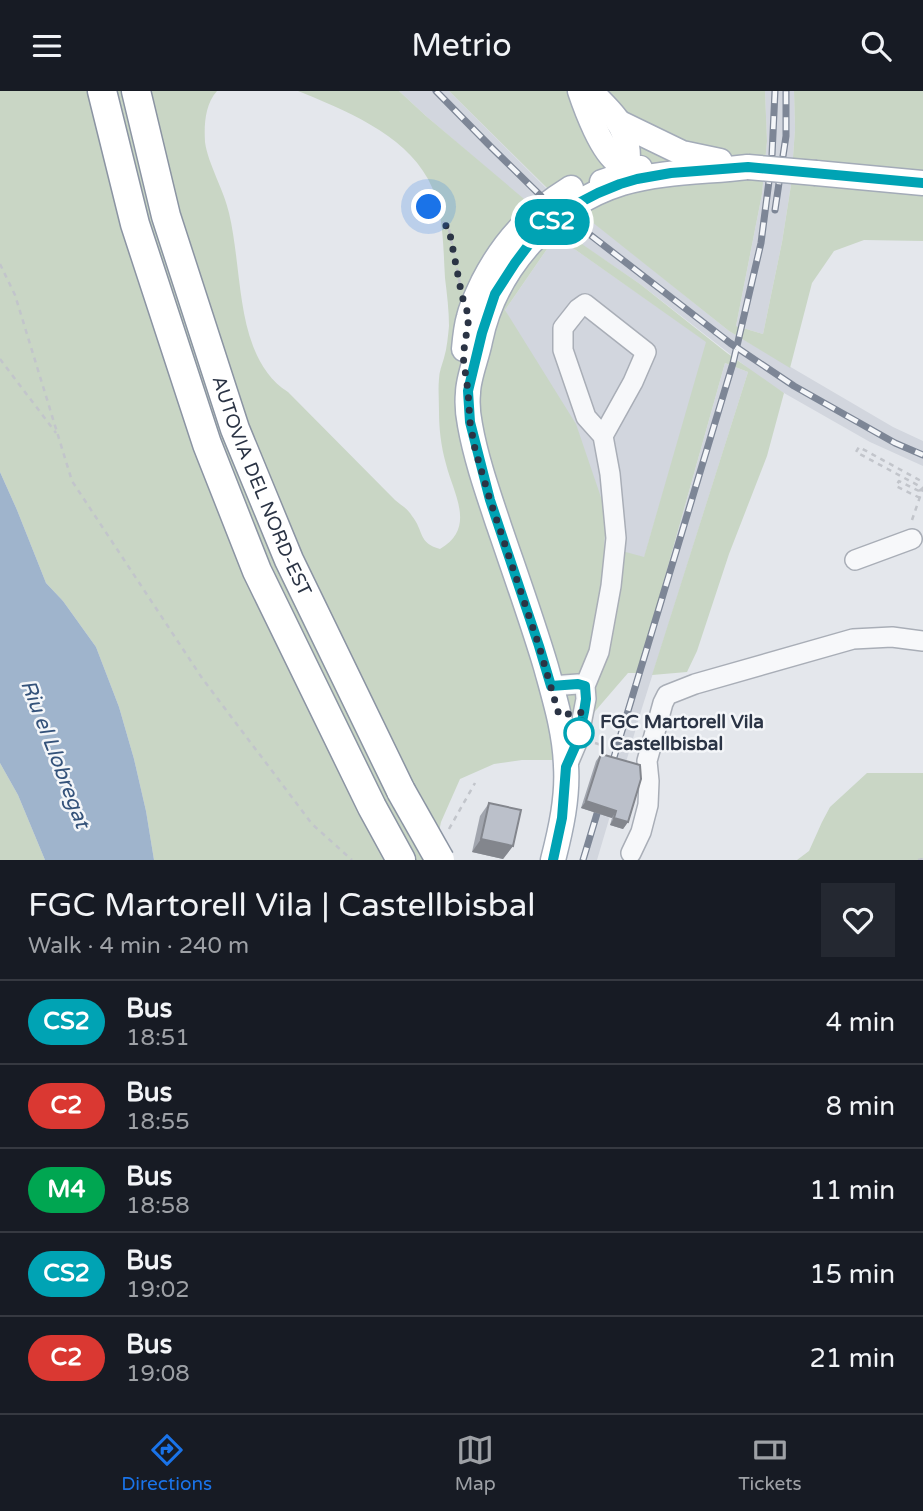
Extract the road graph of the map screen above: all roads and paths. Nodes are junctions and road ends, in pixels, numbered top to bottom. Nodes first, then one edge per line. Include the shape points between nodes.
1 (102, 91) edge
2 (136, 91) edge
3 (580, 91) edge
4 (590, 91) edge
5 (608, 128) junction
6 (693, 157) junction
7 (627, 165) junction
8 (748, 167) junction
9 (671, 173) junction
10 (587, 179) junction
11 (923, 183) edge
12 (429, 207) dead end
13 (525, 249) junction
14 (0, 264) edge
15 (460, 287) dead end
16 (0, 359) edge
17 (468, 391) junction
18 (58, 435) junction
19 (603, 436) junction
20 (923, 482) edge
21 (923, 488) edge
22 (920, 498) junction
23 (915, 540) edge
24 (855, 560) dead end
25 (923, 641) edge
26 (551, 686) junction
27 (585, 686) junction
28 (584, 712) junction
29 (559, 715) junction
30 (566, 767) junction
31 (475, 783) dead end
32 (441, 847) edge
33 (631, 853) dead end
34 (923, 859) edge
35 (352, 860) edge
36 (401, 860) edge
37 (554, 860) edge
38 (918, 860) edge

1 - 36 highway, AUTOVIA DEL NORD-EST via 135,224 207,444 257,571
2 - 32 highway, AUTOVIA DEL NORD-EST, bridge via 166,216 235,429 289,560 401,791
3 - 5 main road
4 - 5 main road
5 - 6 main road
5 - 7 main road via 627,146
5 - 10 main road
6 - 7 main road
6 - 8 main road
7 - 9 main road
7 - 10 main road
7 - 13 main road via 554,210 539,223
8 - 9 main road
8 - 11 main road, bridge
9 - 13 main road via 620,184 583,200 550,223
10 - 17 main road via 525,222 493,263 469,317 463,356
12 - 15 path via 449,229
13 - 17 main road via 495,294
14 - 18 path via 15,295
16 - 18 path
17 - 26 main road via 475,449
18 - 35 path via 72,481 202,678 312,824
19 - 19 street via 586,417 564,350 563,328 585,304 646,352
19 - 27 street via 617,538 599,652
20 - 22 path via 859,447 856,451 923,488
21 - 22 path, bridge via 919,491 899,481 896,486
22 - 23 path
23 - 24 street
25 - 33 street via 853,639 667,695 647,761 648,806
26 - 27 street
26 - 29 main road
27 - 28 street
28 - 29 street
28 - 30 street
29 - 30 main road
30 - 37 main road
31 - 32 path
34 - 38 path

